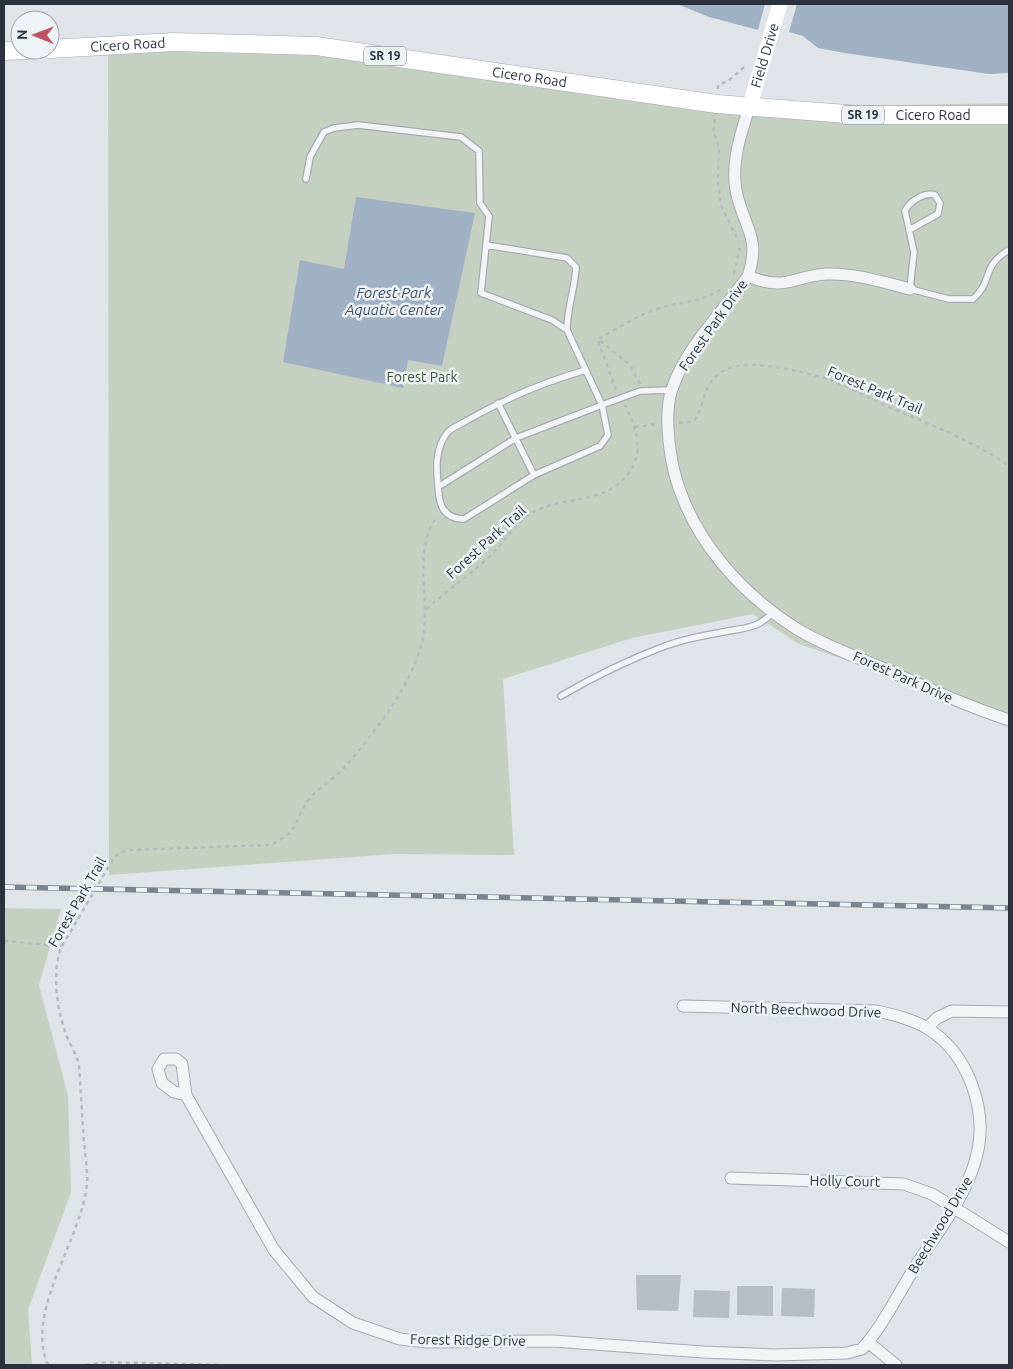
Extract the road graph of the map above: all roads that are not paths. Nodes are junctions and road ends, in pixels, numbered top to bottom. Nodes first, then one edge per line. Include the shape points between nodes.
1 (780, 4) edge
2 (60, 48) edge
3 (749, 108) junction
4 (1009, 115) edge
5 (306, 179) dead end
6 (909, 230) junction
7 (486, 245) junction
8 (1009, 250) edge
9 (748, 276) junction
10 (910, 288) junction
11 (567, 330) junction
12 (586, 370) junction
13 (671, 390) junction
14 (498, 403) junction
15 (602, 405) junction
16 (516, 438) junction
17 (534, 475) junction
18 (438, 487) junction
19 (773, 612) junction
20 (561, 696) dead end
21 (1009, 720) edge
22 (682, 1006) dead end
23 (1009, 1012) edge
24 (927, 1028) junction
25 (186, 1095) dead end
26 (731, 1178) dead end
27 (953, 1207) junction
28 (1009, 1242) edge
29 (868, 1342) junction
30 (896, 1365) edge

1 - 3 main road, Field Drive via 756,62
2 - 3 main road, Cicero Road / SR 19 via 174,42 316,46
3 - 4 main road, Cicero Road / SR 19 via 860,115
3 - 9 street, Forest Park Drive via 738,141 735,167 738,198 754,246
5 - 7 lane via 310,157 324,132 334,128 358,125 461,137 479,151 481,158 478,190 480,203 489,216
6 - 6 lane via 905,216 907,207 924,194 935,195 940,203 938,214
6 - 10 lane via 914,252
7 - 11 lane via 481,293 552,320
7 - 11 lane via 567,258 576,267 575,284 567,310
8 - 10 lane via 990,266 984,288 972,299 949,299
9 - 10 street via 779,285 838,274
9 - 13 street, Forest Park Drive via 695,346
11 - 12 lane
12 - 14 lane via 556,378
12 - 15 lane
13 - 15 lane via 640,391
13 - 19 street, Forest Park Drive via 669,441 677,481 702,535 731,574
14 - 16 lane
14 - 18 lane via 448,432 439,448
15 - 16 lane
15 - 17 lane via 608,435 605,441
16 - 17 lane
16 - 18 lane
17 - 18 lane via 464,519 454,519 444,510
19 - 20 lane via 753,628 718,632 631,659
19 - 21 street, Forest Park Drive via 799,630 854,656
22 - 24 street, North Beechwood Drive via 877,1011
23 - 24 street via 952,1011 937,1018
24 - 27 street, Beechwood Drive via 954,1055 967,1075 976,1098 980,1124 976,1158
25 - 29 street, Forest Ridge Drive via 286,1266 313,1297 353,1324 415,1342 553,1341 776,1355 856,1352
26 - 27 street, Holly Court via 889,1182 918,1188
27 - 28 street, Holly Court
27 - 29 street, Beechwood Drive
29 - 30 street

